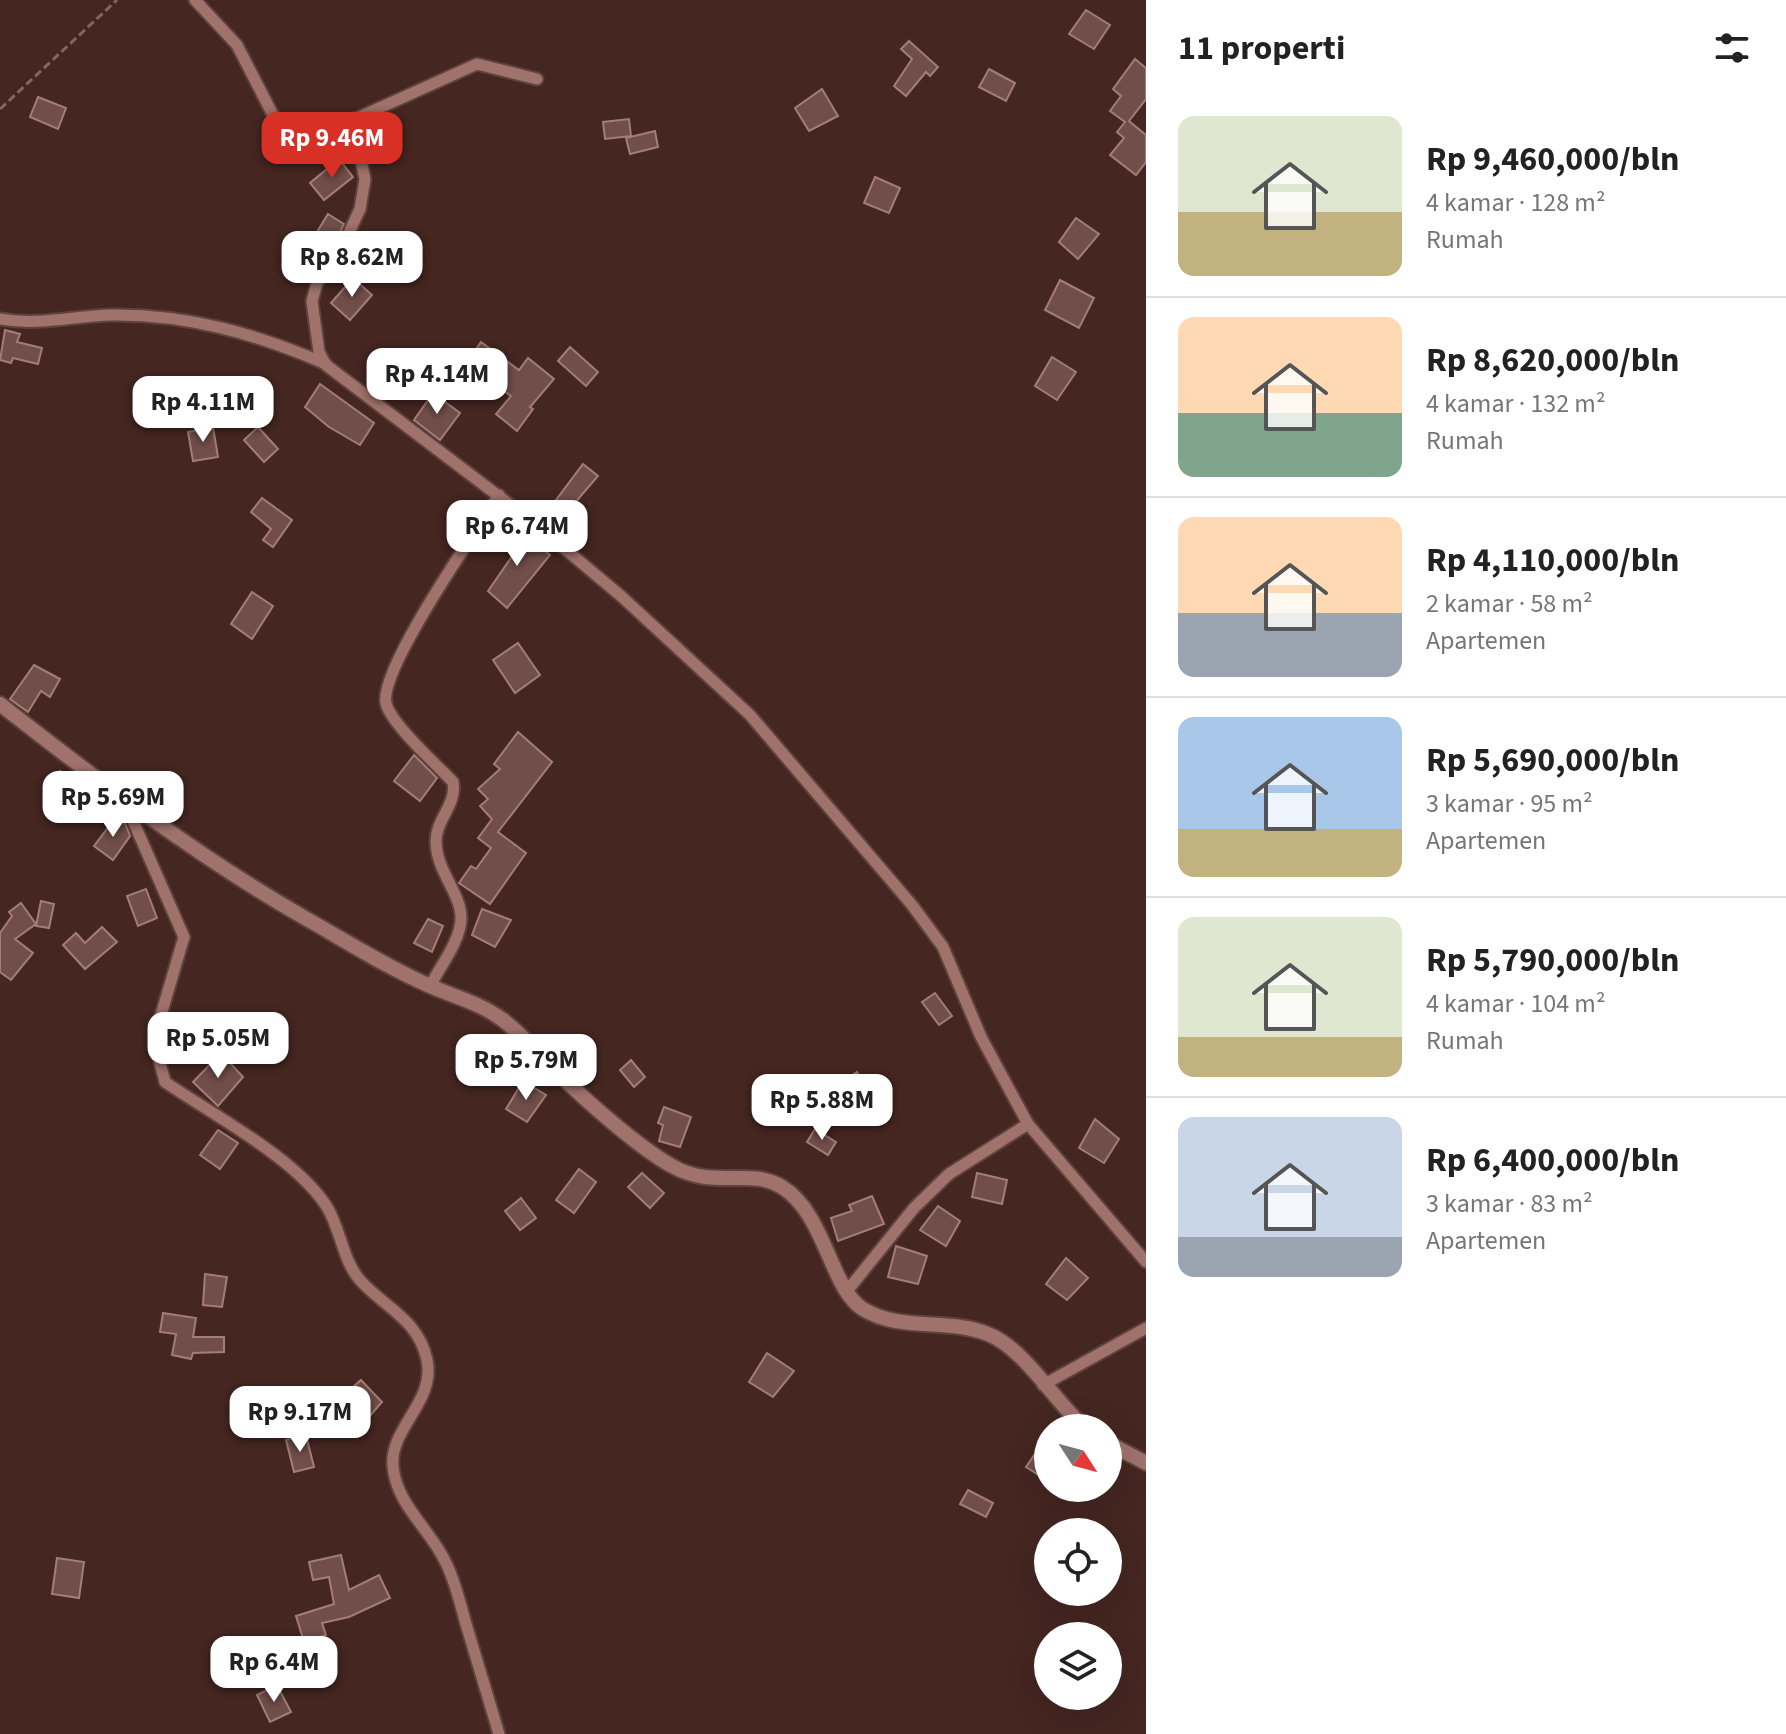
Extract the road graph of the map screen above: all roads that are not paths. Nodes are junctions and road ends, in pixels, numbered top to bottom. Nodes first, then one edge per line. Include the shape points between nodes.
1 (195, 0) edge
2 (537, 79) dead end
3 (352, 119) junction
4 (0, 319) edge
5 (326, 365) junction
6 (499, 495) junction
7 (0, 704) edge
8 (123, 797) junction
9 (430, 986) junction
10 (1028, 1124) junction
11 (1146, 1262) edge
12 (847, 1291) junction
13 (1146, 1328) edge
14 (1043, 1385) junction
15 (1071, 1414) edge
16 (1122, 1450) edge
17 (1146, 1463) edge
18 (499, 1734) edge

1 - 3 street via 237,45 273,115 292,135 317,136
2 - 3 street via 477,64
3 - 5 street via 365,179 360,209 312,301 319,352
4 - 5 street via 48,322 114,315 191,321 265,337
5 - 6 street
6 - 9 street via 407,639 385,702 393,718 453,782 455,792 436,838 439,867 461,916 458,933
6 - 10 street via 621,596 750,715 912,905 943,947 981,1037
7 - 8 street
8 - 9 street via 269,897
8 - 18 street via 184,937 158,1025 165,1082 310,1185 328,1208 358,1278 405,1317 418,1336 427,1360 427,1380 419,1406 399,1437 392,1465 405,1504 445,1560
9 - 12 street via 471,1000 504,1021 560,1076 669,1165 692,1177 764,1178 785,1188 817,1225
10 - 11 street
10 - 12 street via 949,1174 914,1208
12 - 14 street via 860,1308 886,1319 992,1335 1011,1348
13 - 14 street
14 - 15 street
16 - 17 street

